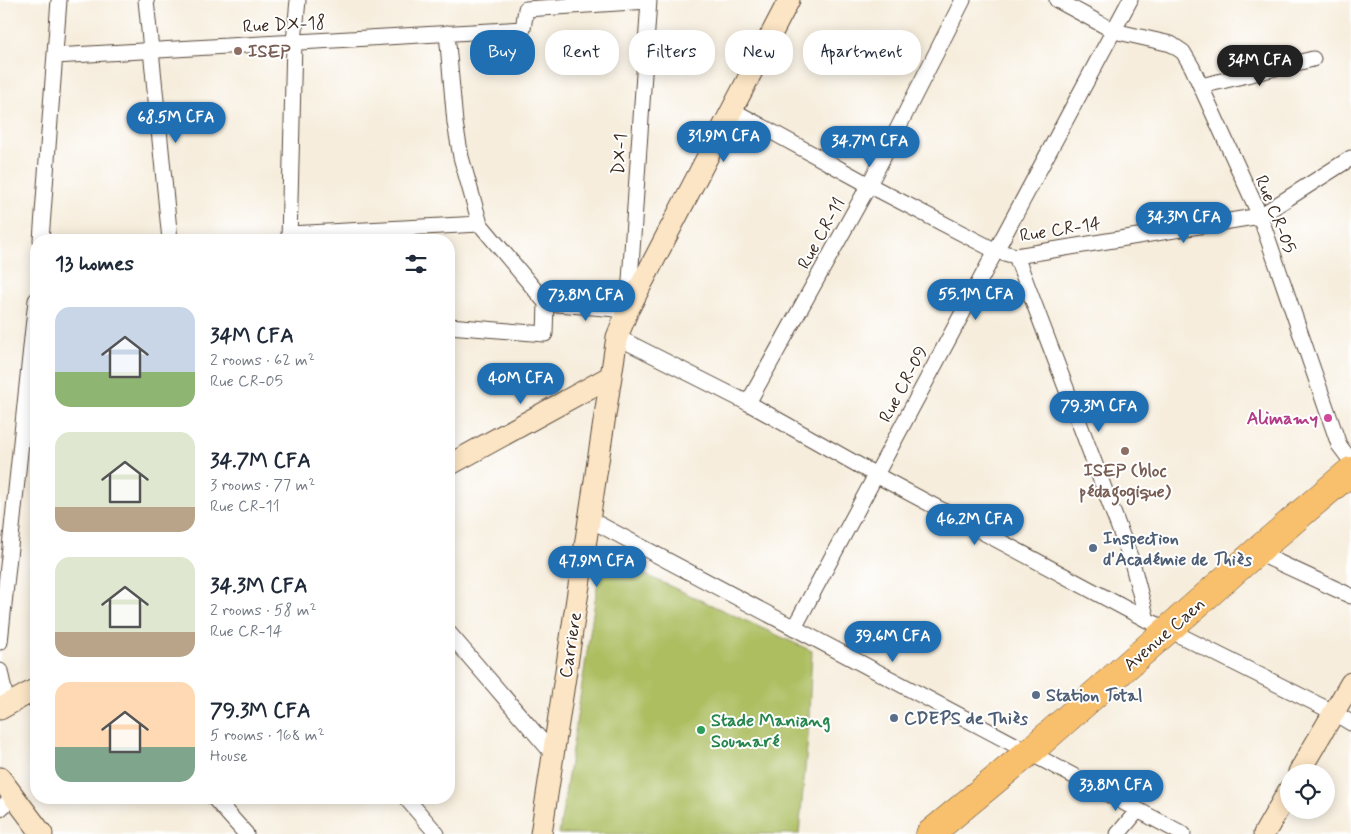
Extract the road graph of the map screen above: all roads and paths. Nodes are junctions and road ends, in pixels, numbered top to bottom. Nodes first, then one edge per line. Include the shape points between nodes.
1 (59, 0) edge
2 (146, 0) edge
3 (648, 0) edge
4 (789, 0) edge
5 (963, 0) edge
6 (1057, 0) edge
7 (1130, 0) edge
8 (301, 3) edge
9 (1114, 31) junction
10 (447, 33) junction
11 (294, 42) junction
12 (151, 51) junction
13 (55, 56) junction
14 (1313, 59) dead end
15 (1200, 86) junction
16 (732, 110) junction
17 (1351, 158) edge
18 (869, 184) junction
19 (1260, 216) junction
20 (480, 224) junction
21 (41, 234) edge
22 (169, 234) edge
23 (289, 234) edge
24 (333, 234) edge
25 (996, 251) junction
26 (1016, 256) junction
27 (546, 303) junction
28 (628, 310) junction
29 (455, 326) edge
30 (616, 337) junction
31 (30, 357) edge
32 (610, 376) junction
33 (748, 403) junction
34 (1351, 461) edge
35 (455, 463) edge
36 (1351, 471) edge
37 (876, 476) junction
38 (589, 519) junction
39 (1256, 552) junction
40 (1351, 596) edge
41 (1158, 625) junction
42 (794, 628) junction
43 (455, 640) edge
44 (0, 642) edge
45 (0, 671) edge
46 (1351, 683) edge
47 (30, 692) edge
48 (4, 707) edge
49 (1342, 718) edge
50 (1029, 752) junction
51 (554, 754) junction
52 (1305, 764) edge
53 (0, 778) edge
54 (7, 803) edge
55 (219, 804) edge
56 (411, 804) edge
57 (1280, 806) edge
58 (1138, 810) junction
59 (42, 834) edge
60 (246, 834) edge
61 (437, 834) edge
62 (541, 834) edge
63 (930, 834) edge
64 (1118, 834) edge
65 (1183, 834) edge
66 (1264, 834) edge

1 - 13 street
2 - 12 street
3 - 10 street, Rue DX-18 via 526,9 523,29
3 - 28 street, DX-1
4 - 16 street, Carriere
5 - 18 street, Rue CR-11
6 - 9 street, Rue CR-05
7 - 9 street, Rue CR-09
8 - 11 street
9 - 15 street, Rue CR-05 via 1171,44 1182,52
9 - 25 street, Rue CR-09
10 - 11 street, Rue DX-18
10 - 20 street via 459,149
11 - 12 street, Rue DX-18
11 - 23 street
12 - 13 street, Rue DX-18
12 - 22 street
13 - 21 street
14 - 15 street
15 - 19 street, Rue CR-05
16 - 18 street, Rue CR-14
16 - 28 street, Carriere
17 - 19 street, Rue CR-14
18 - 25 street, Rue CR-14
18 - 33 street, Rue CR-11
19 - 26 street, Rue CR-14
19 - 34 street, Rue CR-05 via 1339,445
20 - 24 street
20 - 27 street
25 - 26 street, Rue CR-14
25 - 37 street, Rue CR-09
26 - 41 street
27 - 28 street
27 - 29 street via 545,334
28 - 30 street, Carriere
30 - 32 street, Carriere
30 - 33 street
31 - 44 street
32 - 35 street
32 - 38 street, Carriere
33 - 37 street
36 - 39 highway, Avenue Caen
37 - 41 street
37 - 42 street, Rue CR-09
38 - 42 street
38 - 51 street, Carriere
39 - 40 street
39 - 41 highway, Avenue Caen
41 - 49 street
41 - 50 highway, Avenue Caen
42 - 50 street
43 - 51 street
45 - 48 street
46 - 49 street
47 - 48 street
49 - 52 street
50 - 58 street
50 - 63 highway, Avenue Caen
51 - 62 street, Carriere
53 - 54 street
54 - 59 street
55 - 60 street
56 - 61 street
57 - 66 street
58 - 64 street
58 - 65 street

